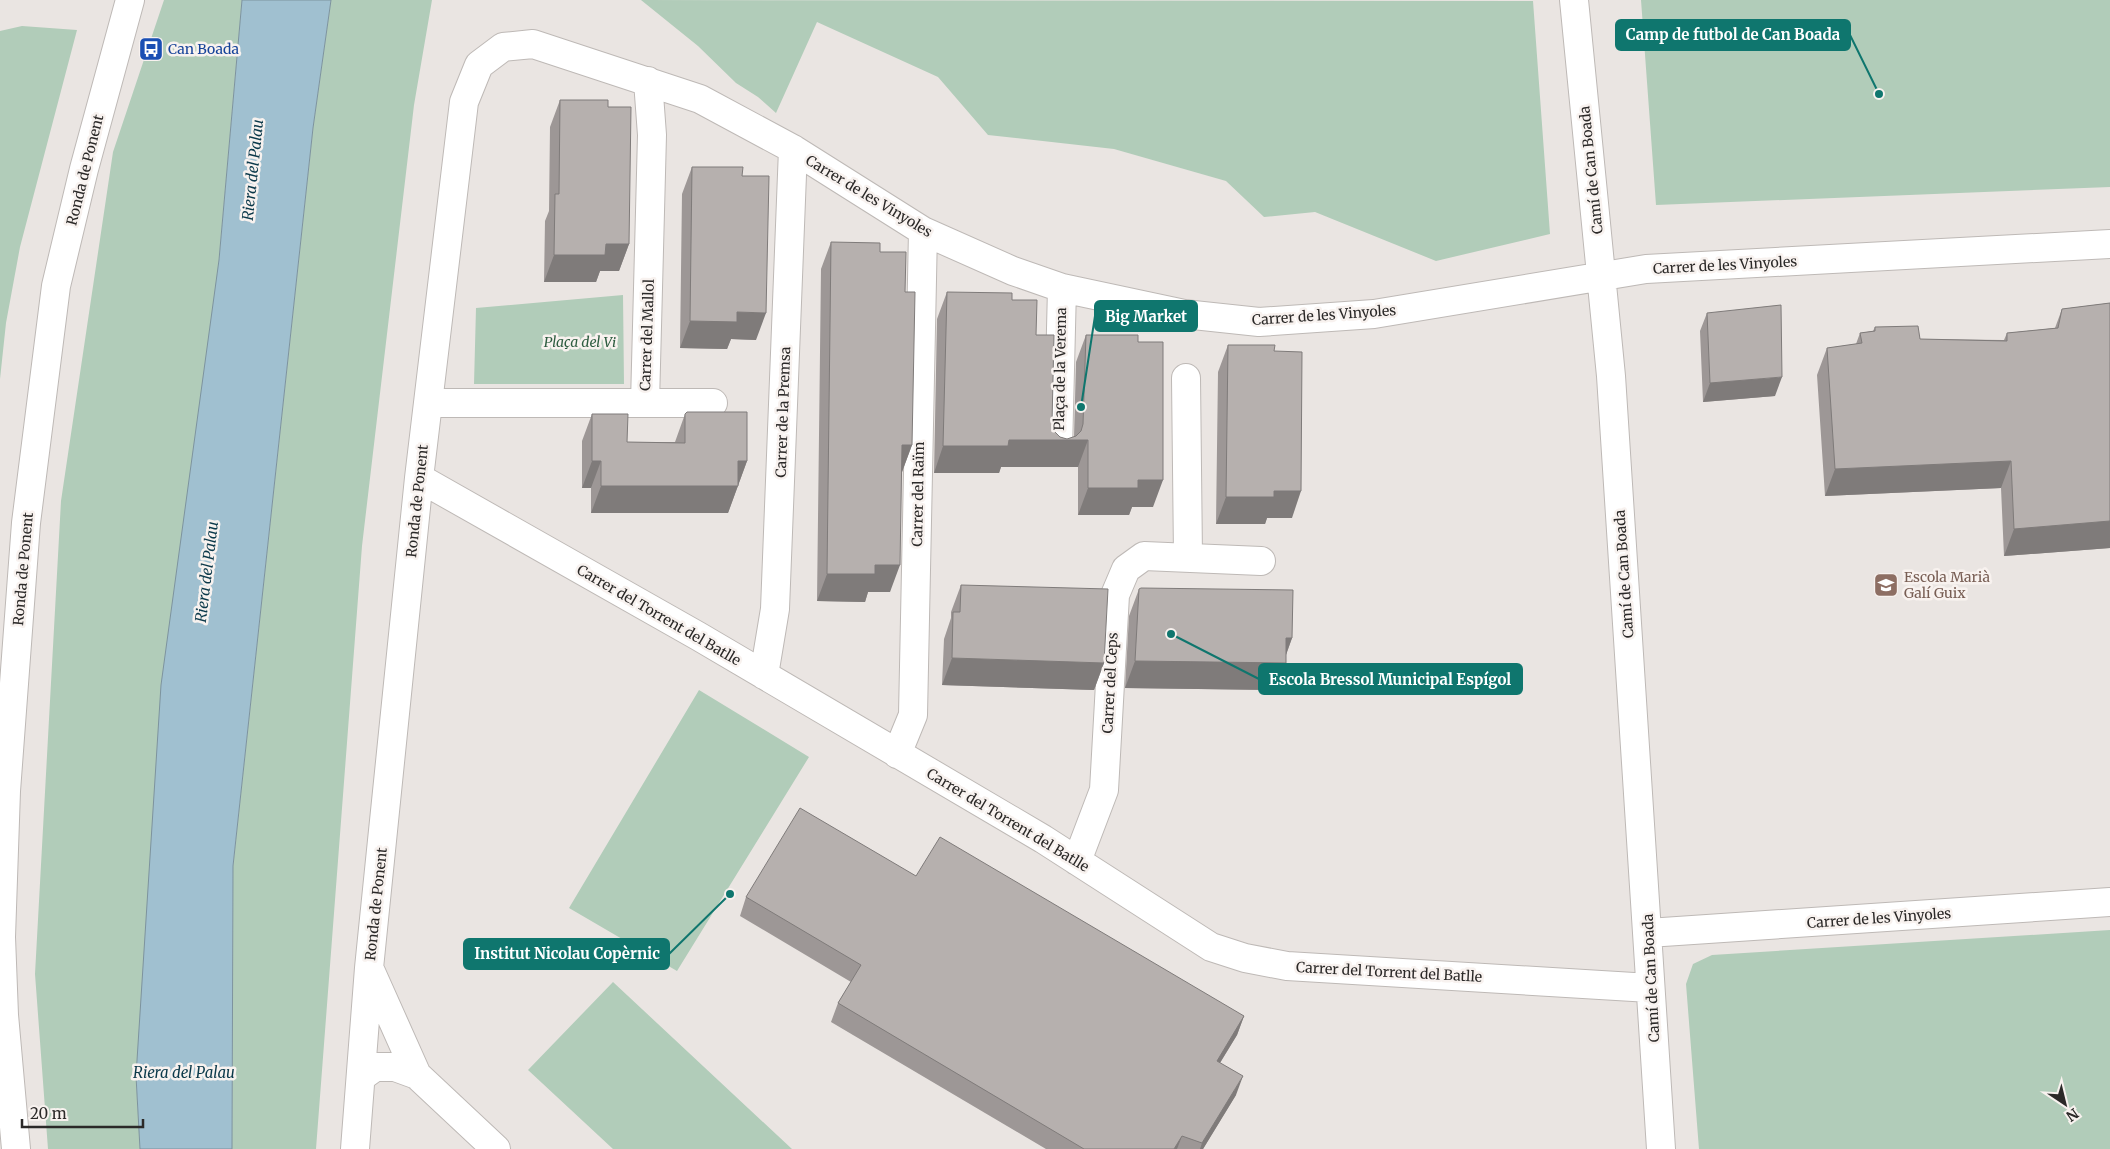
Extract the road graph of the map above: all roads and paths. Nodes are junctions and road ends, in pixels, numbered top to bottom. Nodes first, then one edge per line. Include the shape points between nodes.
1 (130, 0) edge
2 (1574, 0) edge
3 (480, 65) joint
4 (648, 81) junction
5 (793, 149) junction
6 (924, 231) junction
7 (2110, 244) edge
8 (1602, 276) junction
9 (1062, 288) junction
10 (1186, 378) dead end
11 (428, 403) junction
12 (645, 403) junction
13 (713, 403) dead end
14 (1058, 450) edge
15 (419, 478) junction
16 (1188, 557) junction
17 (1261, 561) dead end
18 (764, 675) junction
19 (897, 754) junction
20 (1077, 861) junction
21 (2110, 902) edge
22 (1648, 933) junction
23 (369, 968) junction
24 (1650, 988) junction
25 (417, 1075) junction
26 (361, 1077) junction
27 (16, 1149) edge
28 (355, 1149) edge
29 (496, 1149) edge
30 (1661, 1149) edge

1 - 27 street, Ronda de Ponent via 56,286 26,523 7,782 1,937 4,1015
2 - 8 street, Camí de Can Boada
3 - 4 street, Carrer de les Vinyoles via 503,47 533,44
3 - 11 street, Ronda de Ponent via 464,102
4 - 5 street, Carrer de les Vinyoles via 700,99
4 - 12 street, Carrer del Mallol via 652,135
5 - 6 street, Carrer de les Vinyoles
5 - 18 street, Carrer de la Premsa via 775,609
6 - 9 street, Carrer de les Vinyoles via 1013,271
6 - 19 street, Carrer del Raïm via 913,715
7 - 8 street, Carrer de les Vinyoles via 1646,269
8 - 9 street, Carrer de les Vinyoles via 1374,314 1259,322 1184,314
8 - 22 street, Camí de Can Boada
9 - 14 street, Plaça de la Verema
10 - 16 street
11 - 12 street, Carrer del Mallol
11 - 15 street, Ronda de Ponent
12 - 13 street
15 - 18 street, Carrer del Torrent del Batlle
15 - 23 street, Ronda de Ponent
16 - 17 street, Carrer del Ceps
16 - 20 street, Carrer del Ceps via 1144,556 1126,569 1115,594 1104,790
18 - 19 street, Carrer del Torrent del Batlle
19 - 20 street, Carrer del Torrent del Batlle
20 - 24 street, Carrer del Torrent del Batlle via 1211,947 1245,958 1287,966
21 - 22 street, Carrer de les Vinyoles
22 - 24 street, Camí de Can Boada
23 - 25 street
23 - 26 street, Ronda de Ponent
24 - 30 street, Camí de Can Boada
25 - 26 street via 395,1066 375,1067
25 - 29 street
26 - 28 street, Ronda de Ponent

